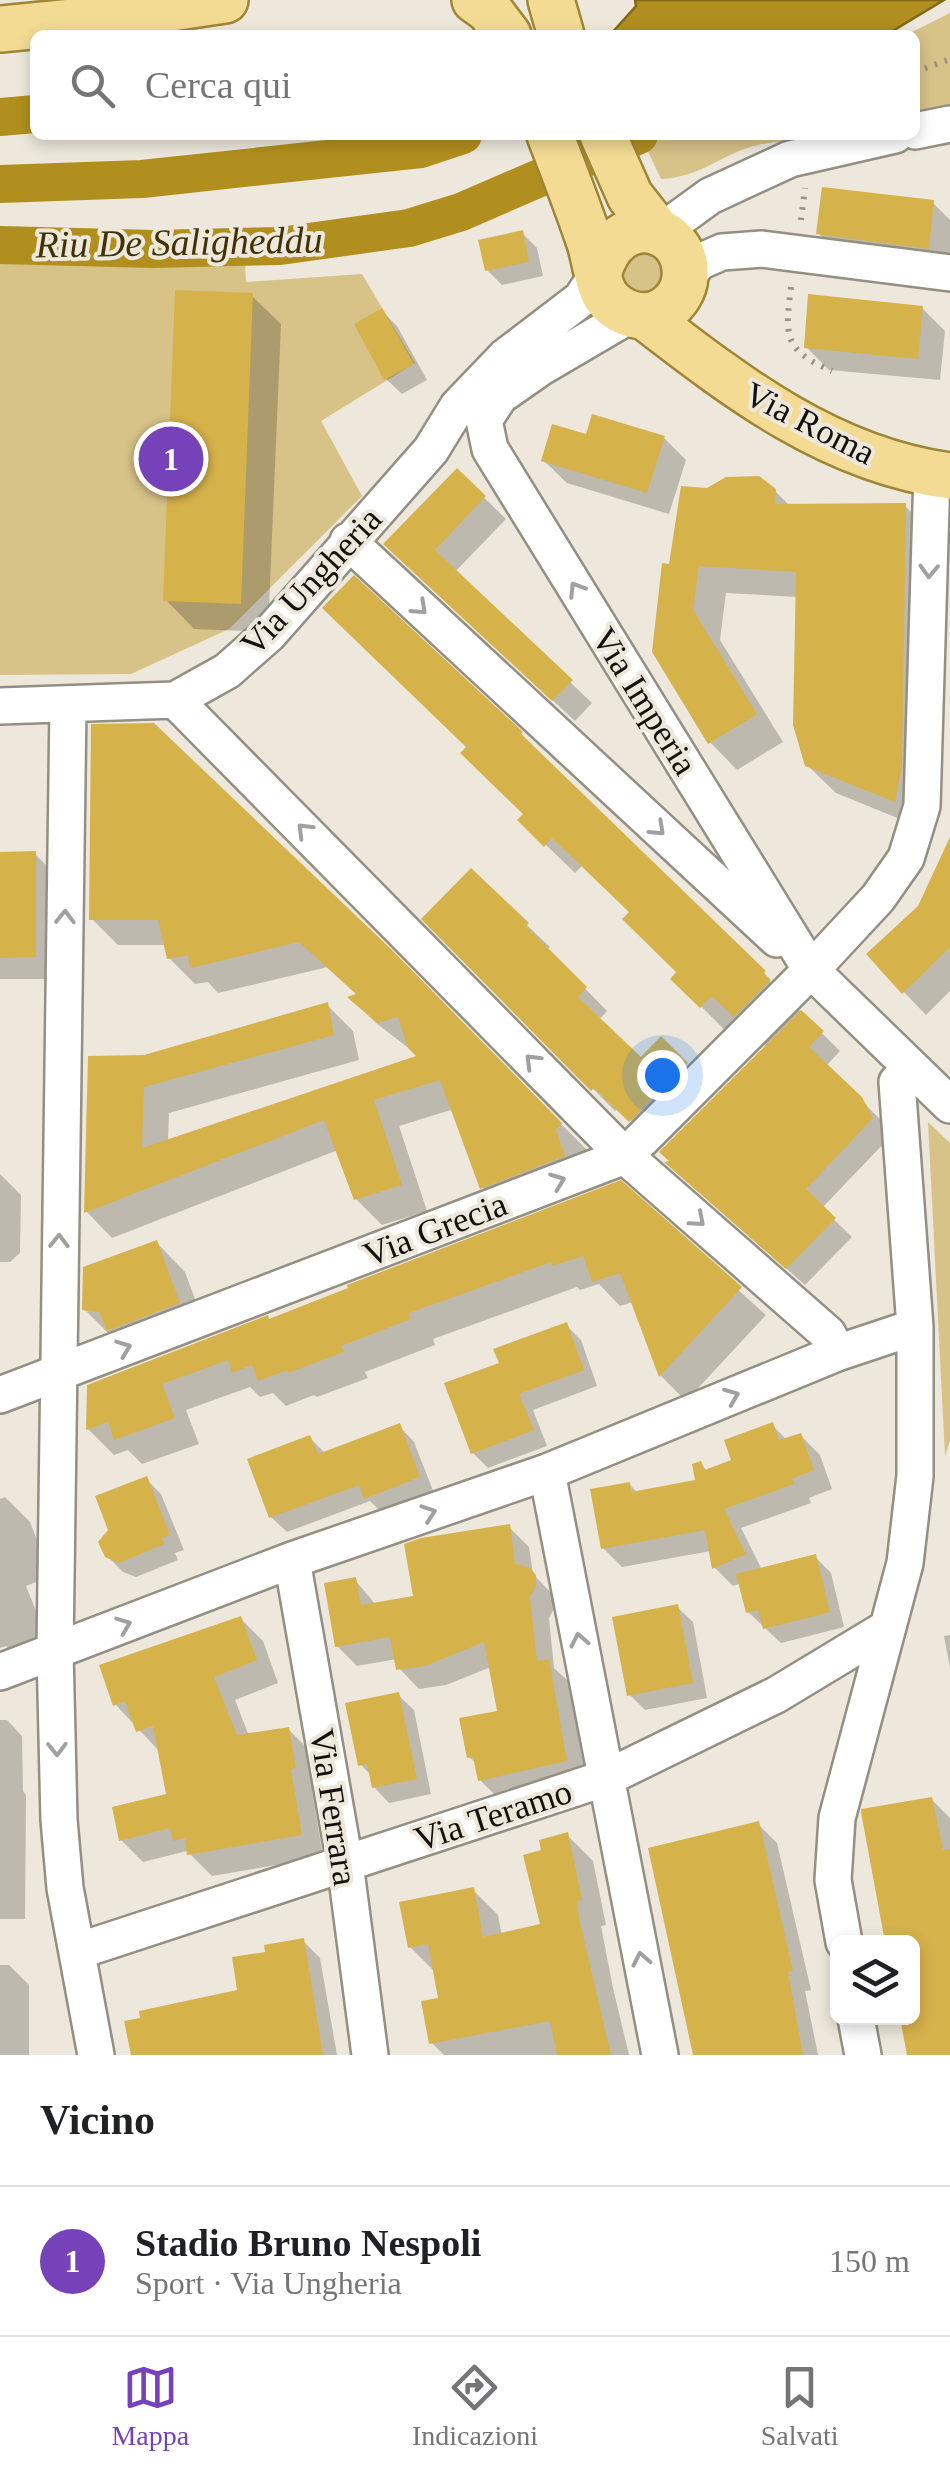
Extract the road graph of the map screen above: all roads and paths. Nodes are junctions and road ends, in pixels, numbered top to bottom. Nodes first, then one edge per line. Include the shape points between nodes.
1 (225, 0) edge
2 (475, 0) edge
3 (0, 29) edge
4 (504, 30) edge
5 (950, 59) edge
6 (920, 70) edge
7 (950, 124) edge
8 (920, 130) edge
9 (552, 140) edge
10 (873, 140) edge
11 (608, 148) edge
12 (659, 233) junction
13 (599, 272) junction
14 (950, 273) edge
15 (686, 279) junction
16 (638, 315) junction
17 (729, 382) junction
18 (490, 448) junction
19 (431, 450) junction
20 (941, 474) edge
21 (348, 542) junction
22 (175, 700) junction
23 (68, 705) junction
24 (0, 706) edge
25 (936, 806) edge
26 (726, 832) junction
27 (694, 862) junction
28 (811, 970) junction
29 (911, 1068) junction
30 (950, 1105) edge
31 (625, 1156) junction
32 (915, 1327) junction
33 (836, 1353) junction
34 (57, 1374) junction
35 (0, 1395) edge
36 (547, 1472) junction
37 (292, 1560) junction
38 (887, 1628) junction
39 (55, 1652) junction
40 (0, 1672) edge
41 (606, 1778) junction
42 (345, 1862) junction
43 (843, 1935) edge
44 (78, 1951) junction
45 (857, 2025) edge
46 (96, 2055) edge
47 (370, 2055) edge
48 (660, 2055) edge
49 (863, 2055) edge

1 - 3 main road
2 - 4 main road
5 - 6 path
7 - 8 street
9 - 13 main road
10 - 12 street via 790,159 710,196
11 - 12 main road via 630,196
12 - 13 main road via 634,230 614,240
12 - 15 main road via 677,248
13 - 16 main road via 614,306
13 - 19 street, Via Ungheria via 580,298 458,406
14 - 15 street via 762,249 722,252 699,262
15 - 16 main road via 666,309
15 - 17 main road, Via Roma
16 - 17 main road, Via Roma
16 - 18 street via 500,396 484,420
17 - 20 main road, Via Roma via 836,444
18 - 19 street via 464,442
26 -> 18 street, Via Imperia
19 - 21 street, Via Ungheria
20 -> 25 street, Via Grecia
21 - 22 street, Via Ungheria via 269,634 227,671
21 -> 27 street
22 - 23 street, Via Ungheria
31 -> 22 street
23 - 24 street, Via Ungheria
34 -> 23 street
25 - 28 street, Via Grecia via 878,898
26 - 27 street
26 - 28 street, Via Imperia
27 - 28 street
28 - 29 street, Via Imperia
28 - 31 street, Via Grecia
29 - 30 street, Via Imperia
29 - 32 street via 897,1082
31 -> 33 street via 828,1334
34 -> 31 street, Via Grecia
32 - 33 street
32 - 38 street via 915,1476 905,1563
36 -> 33 street
34 - 35 street, Via Grecia
34 - 39 street
37 -> 36 street
41 -> 36 street
39 -> 37 street
37 - 42 street, Via Ferrara
38 - 41 street, Via Teramo via 776,1695
38 - 43 street via 836,1818 833,1880
39 - 40 street
39 -> 44 street via 59,1820
41 - 42 street, Via Teramo
48 -> 41 street
42 - 44 street, Via Teramo
42 - 47 street, Via Ferrara
44 - 46 street
45 - 49 street

